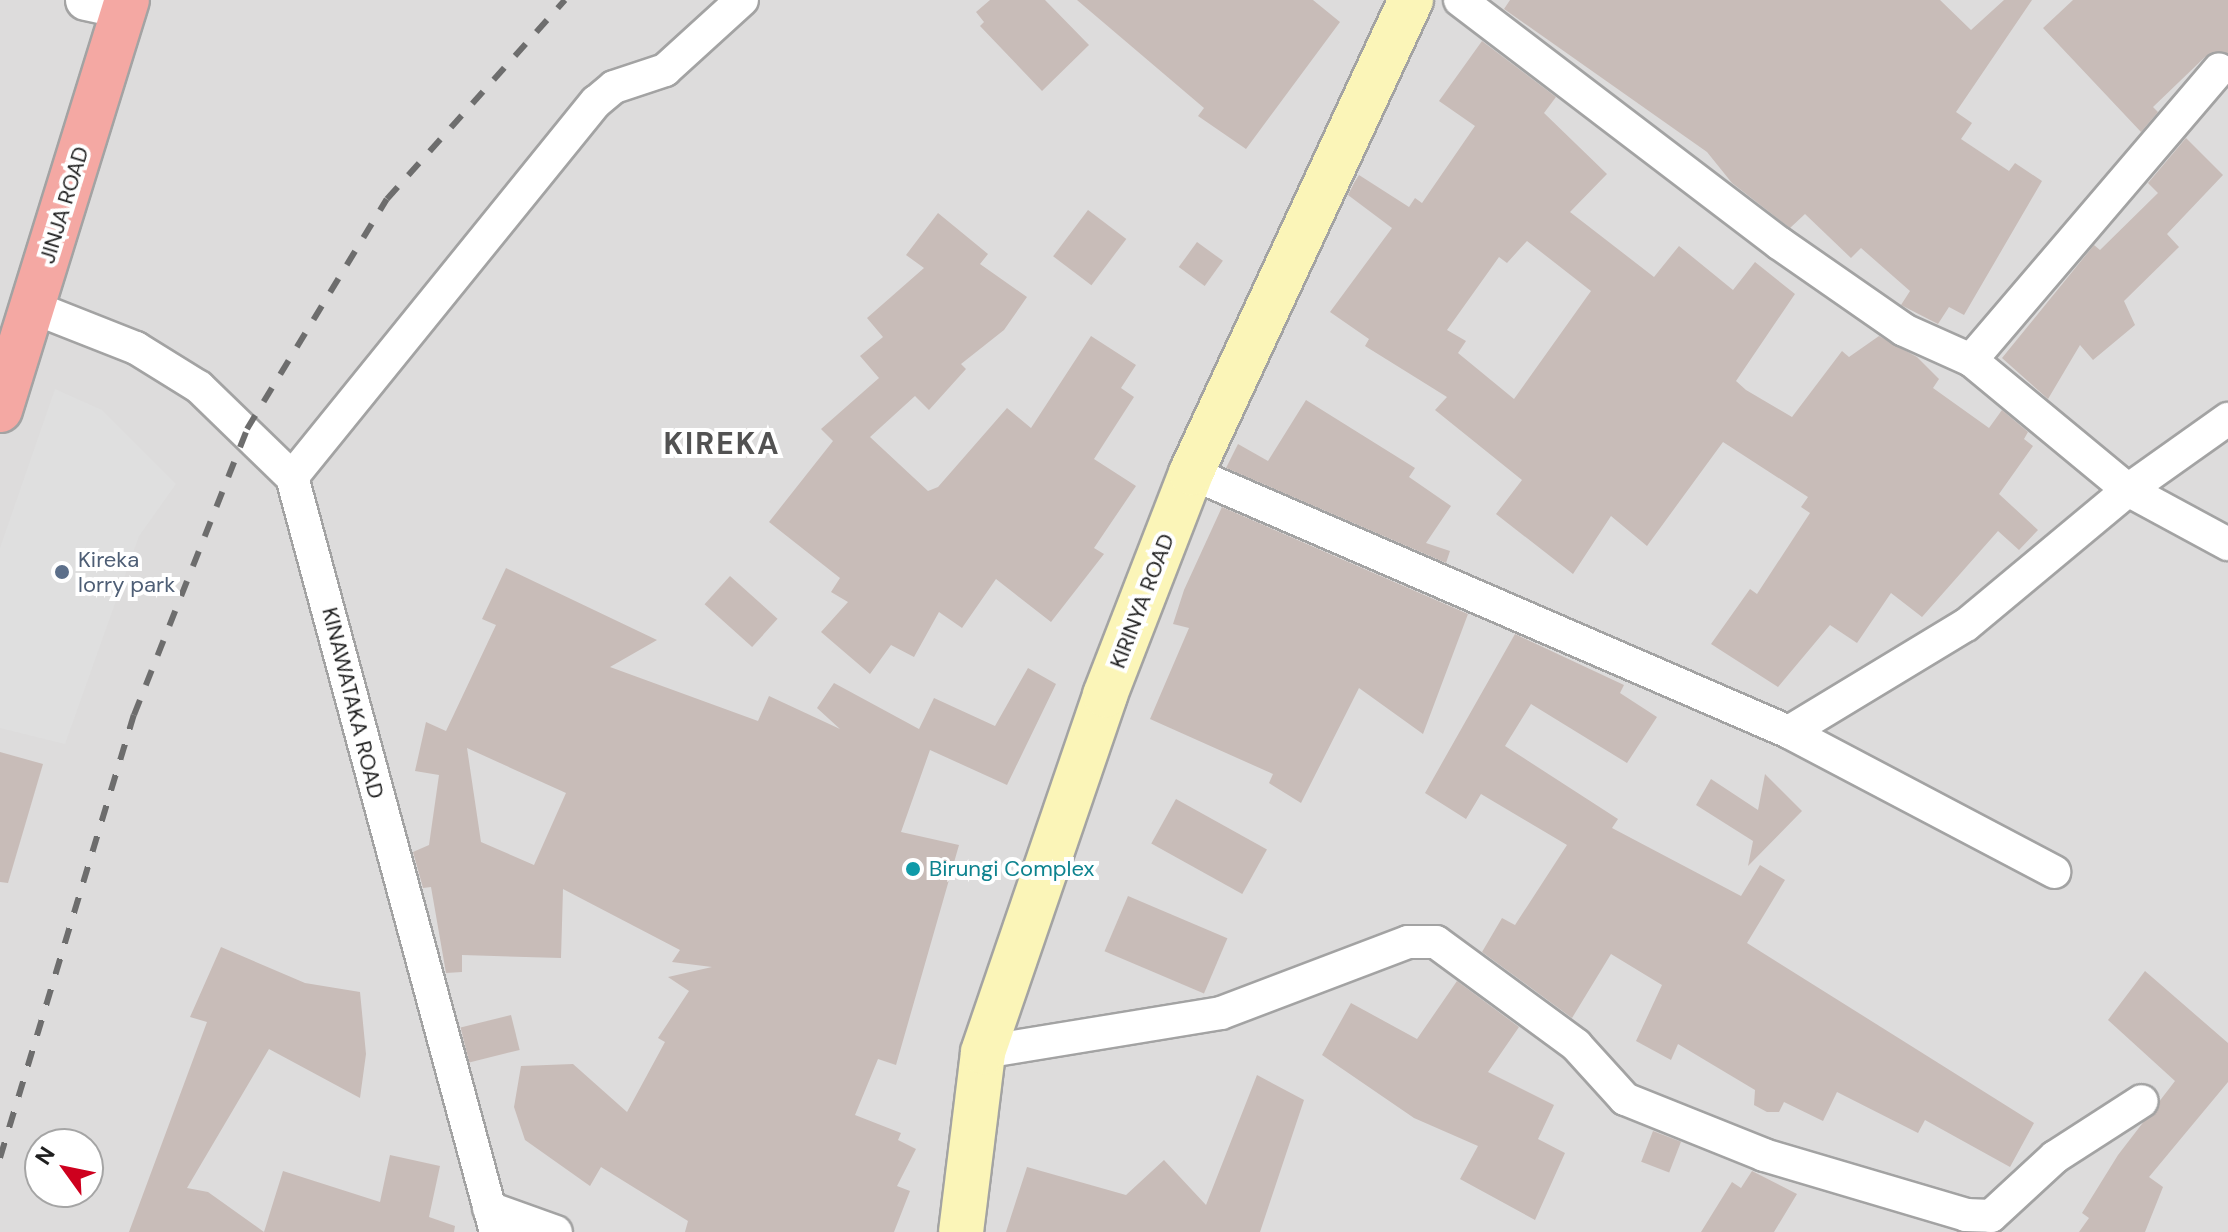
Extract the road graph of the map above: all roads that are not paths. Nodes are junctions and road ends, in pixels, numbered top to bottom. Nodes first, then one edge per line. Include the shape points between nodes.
1 (742, 0) edge
2 (1411, 0) edge
3 (1460, 0) edge
4 (113, 3) edge
5 (2219, 70) dead end
6 (32, 307) junction
7 (1971, 360) junction
8 (0, 410) edge
9 (2228, 419) edge
10 (1191, 473) junction
11 (292, 477) junction
12 (2128, 490) junction
13 (2228, 544) edge
14 (1789, 732) junction
15 (2054, 872) dead end
16 (983, 1052) junction
17 (2142, 1101) dead end
18 (492, 1220) edge
19 (556, 1232) edge
20 (961, 1232) edge

1 - 11 street via 665,70 628,80 596,102
2 - 10 main road, KIRINYA ROAD
3 - 7 street via 1779,243 1904,330
4 - 6 highway, JINJA ROAD
5 - 7 street
6 - 8 highway, JINJA ROAD
6 - 11 street via 136,348 199,387
7 - 12 street
9 - 12 street
10 - 14 street
10 - 16 main road, KIRINYA ROAD via 1105,695
11 - 18 street, KINAWATAKA ROAD
12 - 13 street
12 - 14 street via 1966,625
14 - 15 street
16 - 17 street via 1221,1013 1408,942 1436,942 1576,1045 1625,1099 1764,1155 1966,1215 1991,1216 2055,1157
16 - 20 main road, KIRINYA ROAD
18 - 19 street

